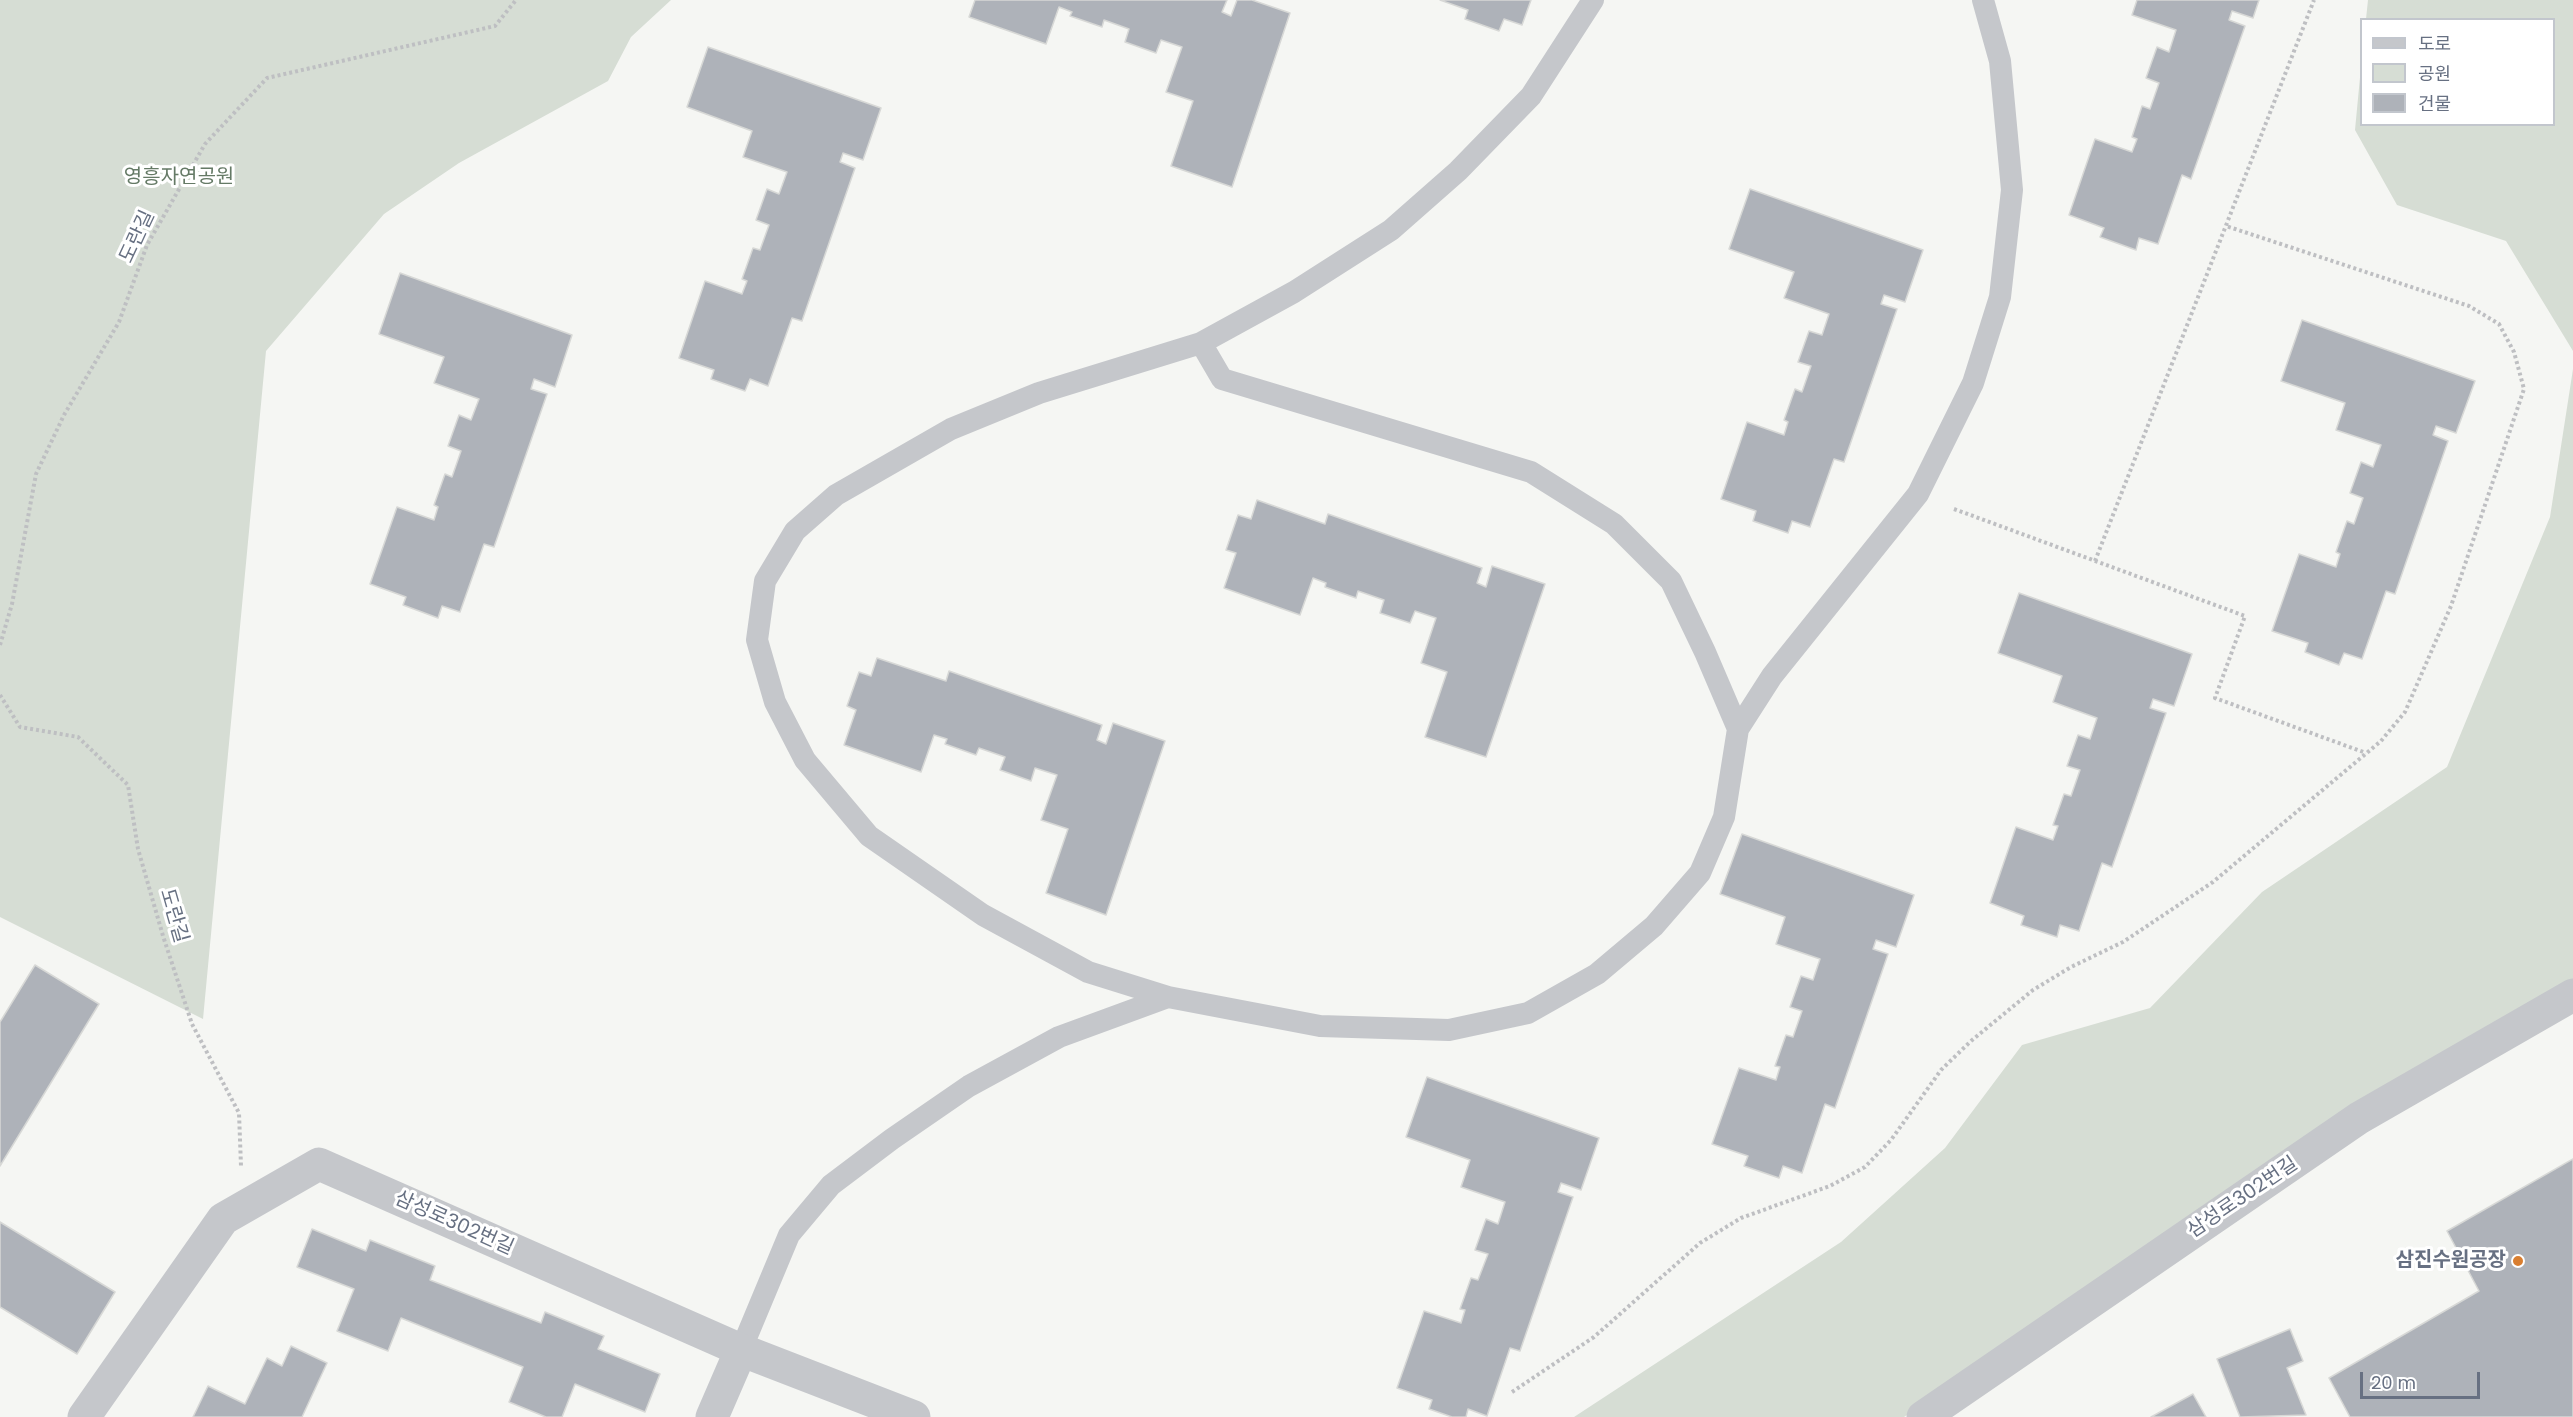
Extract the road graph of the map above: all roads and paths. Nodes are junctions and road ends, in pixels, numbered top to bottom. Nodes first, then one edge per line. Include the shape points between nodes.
1 (516, 0) edge
2 (1593, 0) edge
3 (1983, 0) edge
4 (2314, 0) edge
5 (2226, 226) junction
6 (1201, 343) junction
7 (1954, 509) dead end
8 (2095, 561) junction
9 (0, 645) edge
10 (0, 694) edge
11 (1738, 729) junction
12 (2366, 754) junction
13 (2573, 995) edge
14 (1168, 997) junction
15 (242, 1208) junction
16 (741, 1350) junction
17 (1512, 1392) dead end
18 (84, 1417) edge
19 (712, 1417) edge
20 (915, 1417) edge
21 (1923, 1417) edge

1 - 9 path, 도란길 via 495,26 267,78 205,144 147,245 119,322 63,415 36,474 12,604
2 - 6 lane via 1531,96 1458,171 1391,230 1294,292
3 - 11 lane via 2000,61 2012,190 2000,297 1973,383 1918,494 1772,676
4 - 5 path
5 - 8 path
5 - 12 path via 2469,306 2499,324 2524,389 2451,606 2405,712
6 - 11 lane via 1222,379 1532,472 1614,524 1671,581
6 - 14 lane via 1039,393 951,429 836,495 795,531 765,581 757,640 775,702 805,760 869,836 982,915 1088,972
7 - 8 path
8 - 12 path via 2245,615 2215,698
10 - 15 path, 도란길 via 20,727 78,737 128,785 138,849 192,1024 239,1113
11 - 14 lane via 1724,817 1700,873 1654,926 1597,974 1528,1013 1449,1030 1320,1026
12 - 17 path via 2213,882 2123,942 2033,990 1971,1041 1941,1070 1891,1140 1865,1167 1830,1186 1741,1218 1700,1243 1594,1338
13 - 21 street, 삼성로302번길 via 2359,1118
14 - 16 lane via 1059,1037 969,1086 831,1185 789,1234
15 - 16 street, 삼성로302번길 via 319,1164
15 - 18 street, 삼성로302번길 via 223,1219
16 - 19 street
16 - 20 street, 삼성로302번길

